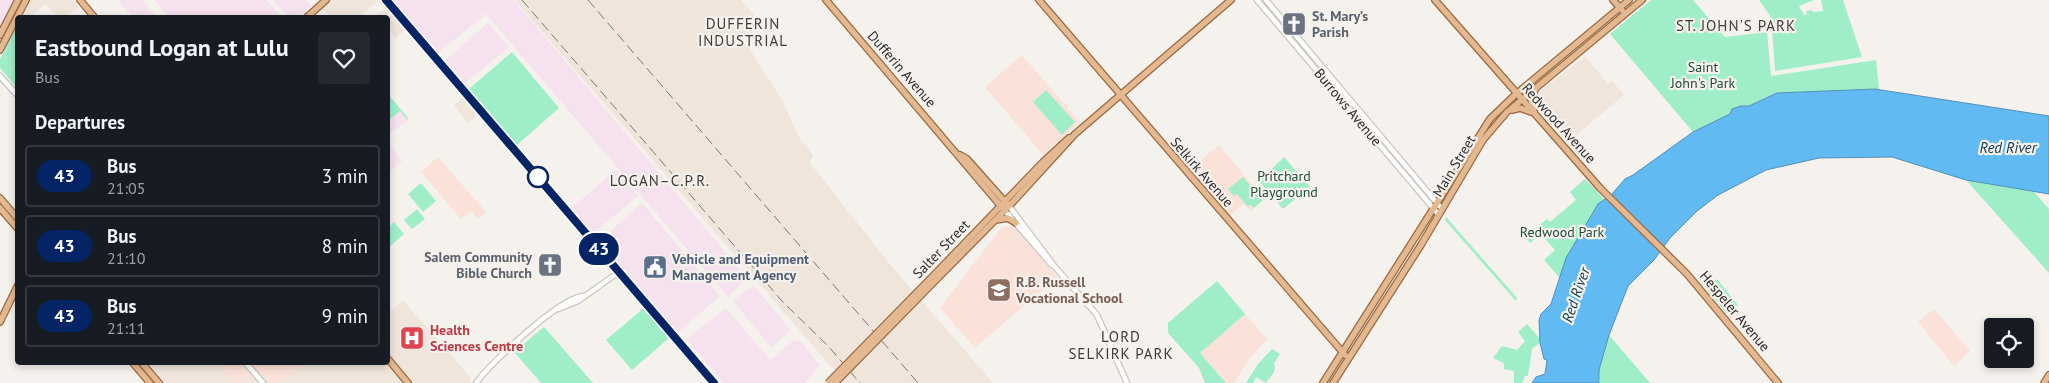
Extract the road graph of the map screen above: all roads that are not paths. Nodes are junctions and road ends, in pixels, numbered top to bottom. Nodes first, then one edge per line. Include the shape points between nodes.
1 (18, 0) edge
2 (26, 0) edge
3 (80, 0) edge
4 (326, 0) edge
5 (386, 0) edge
6 (826, 0) edge
7 (1039, 0) edge
8 (1231, 0) edge
9 (1256, 0) edge
10 (1266, 0) edge
11 (1435, 0) edge
12 (1613, 0) edge
13 (1629, 0) edge
14 (1642, 0) edge
15 (1620, 8) junction
16 (1625, 14) junction
17 (18, 15) edge
18 (92, 15) edge
19 (309, 15) edge
20 (15, 21) edge
21 (0, 35) edge
22 (0, 50) edge
23 (0, 76) edge
24 (1112, 86) junction
25 (1536, 87) junction
26 (15, 93) edge
27 (1516, 94) junction
28 (1120, 95) junction
29 (1522, 100) junction
30 (1110, 103) junction
31 (1507, 112) junction
32 (1535, 114) junction
33 (958, 154) junction
34 (993, 196) junction
35 (0, 198) edge
36 (1437, 202) junction
37 (1005, 206) junction
38 (0, 208) edge
39 (1433, 208) junction
40 (1442, 209) junction
41 (1439, 215) junction
42 (15, 216) edge
43 (993, 218) junction
44 (1016, 223) junction
45 (15, 225) edge
46 (1671, 257) joint
47 (1055, 267) junction
48 (619, 272) junction
49 (933, 280) junction
50 (15, 291) edge
51 (0, 322) edge
52 (1342, 353) junction
53 (1349, 358) junction
54 (390, 361) edge
55 (135, 365) edge
56 (145, 365) edge
57 (248, 365) edge
58 (2049, 375) edge
59 (150, 383) edge
60 (160, 383) edge
61 (263, 383) edge
62 (408, 383) edge
63 (476, 383) edge
64 (714, 383) edge
65 (828, 383) edge
66 (835, 383) edge
67 (1127, 383) edge
68 (1323, 383) edge
69 (1333, 383) edge
70 (1778, 383) edge
71 (2044, 383) edge

1 - 21 main road
2 - 17 main road
3 - 18 main road
4 - 19 main road
5 - 48 main road
6 - 33 main road, Dufferin Avenue
7 - 24 main road, Selkirk Avenue
8 - 28 main road, Salter Street
9 - 39 street, Burrows Avenue
10 - 36 street, Burrows Avenue
11 - 27 main road, Redwood Avenue
12 - 15 main road
13 - 15 main road, Main Street
14 - 16 main road, Main Street
15 - 16 main road
15 - 27 main road, Main Street
16 - 25 main road, Main Street
20 - 22 main road
23 - 26 street
24 - 28 main road, Selkirk Avenue
24 - 30 main road
25 - 29 main road, Main Street
25 - 32 main road via 1532,99
27 - 29 main road, Redwood Avenue
27 - 36 main road, Main Street via 1479,132
28 - 30 main road, Salter Street
28 - 52 main road, Selkirk Avenue
29 - 31 main road, Main Street
29 - 32 main road, Redwood Avenue
30 - 37 main road, Salter Street via 1058,147
31 - 32 main road via 1520,108
31 - 40 main road, Main Street via 1483,140
32 - 46 main road, Redwood Avenue via 1600,188
33 - 34 main road, Dufferin Avenue
33 - 37 main road, Dufferin Avenue via 967,159
34 - 37 main road, Dufferin Avenue
34 - 43 main road
35 - 42 main road
36 - 39 main road, Main Street
36 - 40 street, Burrows Avenue
37 - 43 main road, Salter Street
37 - 44 street, Dufferin Avenue
37 - 47 street, Dufferin Avenue
38 - 45 main road
39 - 41 street, Burrows Avenue
39 - 52 main road, Main Street
40 - 41 main road, Main Street
41 - 53 main road, Main Street
43 - 44 main road via 1008,218
43 - 49 main road, Salter Street
44 - 47 street, Dufferin Avenue
46 - 70 main road, Hespeler Avenue
47 - 67 street, Dufferin Avenue via 1103,325
48 - 63 street via 583,296 572,298 490,365
48 - 64 main road
49 - 65 main road, Salter Street, bridge
49 - 66 main road, Salter Street, bridge
50 - 51 main road
52 - 53 main road, Selkirk Avenue
52 - 68 main road, Main Street
53 - 69 main road, Main Street
54 - 62 main road
55 - 59 main road
56 - 60 main road
57 - 61 street
58 - 71 main road

